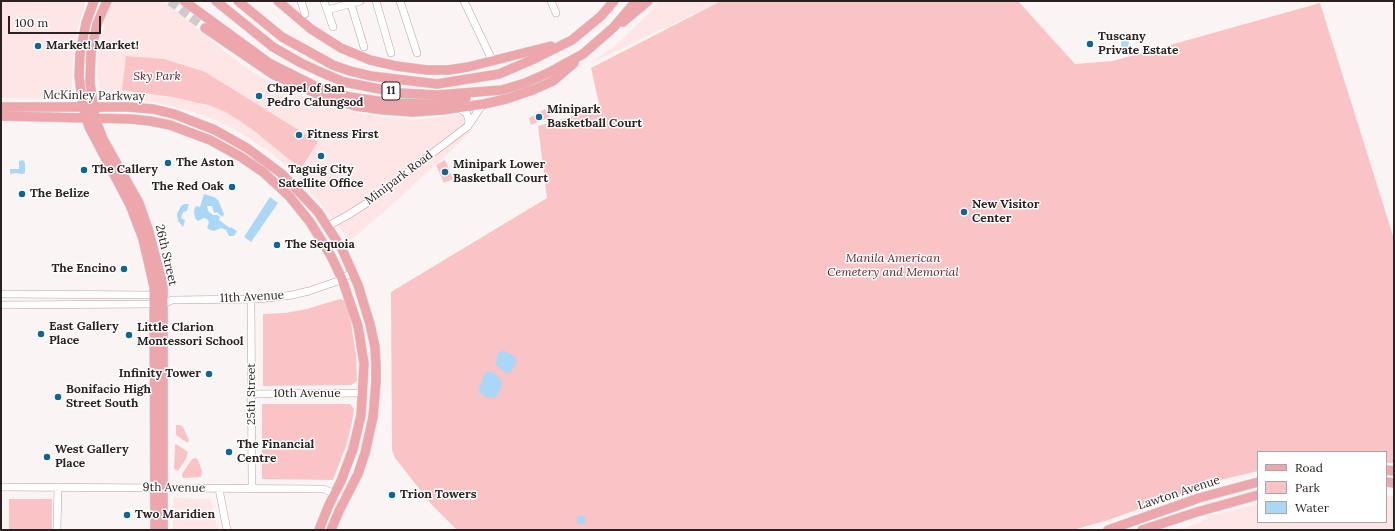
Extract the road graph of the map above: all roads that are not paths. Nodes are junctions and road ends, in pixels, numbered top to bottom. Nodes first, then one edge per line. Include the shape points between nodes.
1 (94, 1) edge
2 (107, 1) edge
3 (184, 1) edge
4 (216, 1) edge
5 (238, 1) edge
6 (278, 1) edge
7 (301, 1) edge
8 (324, 1) edge
9 (360, 1) edge
10 (376, 1) edge
11 (400, 1) edge
12 (464, 1) edge
13 (551, 1) edge
14 (614, 1) edge
15 (636, 1) edge
16 (648, 1) edge
17 (350, 2) edge
18 (327, 10) junction
19 (556, 13) dead end
20 (305, 14) dead end
21 (333, 27) dead end
22 (205, 28) tunnel mouth
23 (606, 34) junction
24 (572, 40) junction
25 (364, 47) dead end
26 (391, 53) dead end
27 (417, 53) dead end
28 (583, 54) junction
29 (493, 62) junction
30 (502, 90) junction
31 (484, 104) junction
32 (1, 107) edge
33 (83, 107) junction
34 (93, 107) junction
35 (459, 108) junction
36 (1, 116) edge
37 (86, 118) junction
38 (95, 118) junction
39 (468, 126) junction
40 (328, 226) junction
41 (353, 272) junction
42 (342, 279) junction
43 (1, 294) edge
44 (251, 299) junction
45 (161, 300) junction
46 (1, 305) edge
47 (363, 393) junction
48 (252, 394) junction
49 (1257, 482) edge
50 (1, 487) edge
51 (58, 487) junction
52 (159, 488) junction
53 (252, 488) junction
54 (219, 489) junction
55 (334, 494) junction
56 (1257, 495) edge
57 (345, 499) junction
58 (57, 530) edge
59 (155, 530) edge
60 (163, 530) edge
61 (227, 530) edge
62 (319, 530) edge
63 (331, 530) edge
64 (1108, 530) edge
65 (1142, 530) edge

1 - 33 main road, 26th Street via 86,22 80,54 79,76
2 - 34 main road, 26th Street via 97,24 91,53 90,82
3 - 30 main road via 269,62 317,87 391,103 433,104
4 - 30 main road, 11 via 274,47 301,63 344,82 400,93 438,95
5 - 24 main road, 11 via 282,37 333,65 371,76 401,81 437,84 499,74
6 - 29 main road via 310,29 342,48 370,60 427,70 448,70
7 - 20 street
8 - 18 street
9 - 17 street
10 - 26 street
11 - 27 street
12 - 29 street
13 - 19 street
14 - 24 main road, 11
15 - 23 main road, 11
16 - 23 main road
17 - 18 street
17 - 25 street
18 - 21 street
22 - 35 main road via 274,76 327,98 355,106 384,110 413,112
23 - 28 main road, 11
24 - 29 main road
28 - 30 main road, 11 via 550,72
28 - 31 main road via 560,76 545,85
31 - 35 main road
31 - 39 street, Minipark Road
32 - 33 main road, McKinley Parkway
33 - 34 main road, McKinley Parkway
33 - 37 main road, 26th Street
34 - 38 main road, 26th Street
34 - 40 main road, McKinley Parkway via 153,109 174,114 215,130 247,148 281,173
35 - 39 street via 467,114
36 - 37 main road, McKinley Parkway
37 - 38 main road, McKinley Parkway
37 - 45 main road, 26th Street via 130,205
38 - 42 main road, McKinley Parkway via 150,121 170,125 210,140 241,157 263,172 293,202 319,235
38 - 45 main road, 26th Street via 103,139 139,203 162,278
39 - 40 street, Minipark Road via 367,203
40 - 41 main road, McKinley Parkway
41 - 42 street, 11th Avenue
41 - 57 main road, McKinley Parkway via 366,306 375,347 376,382 373,417 365,453
42 - 44 street, 11th Avenue via 292,295
42 - 47 main road, McKinley Parkway via 355,314 362,347
43 - 45 street, 11th Avenue
44 - 45 street, 11th Avenue
44 - 48 street, 25th Street
45 - 46 street, 11th Avenue
45 - 52 main road, 26th Street
47 - 48 street, 10th Avenue
47 - 55 main road, McKinley Parkway via 353,449
48 - 53 street, 25th Street
49 - 64 main road, Lawton Avenue via 1199,498
50 - 51 street, 9th Avenue
51 - 52 street, 9th Avenue
51 - 58 street
52 - 54 street, 9th Avenue
52 - 59 main road, 26th Street
52 - 60 main road, 26th Street
53 - 54 street, 9th Avenue
53 - 55 street, 9th Avenue via 324,489
54 - 61 street
55 - 57 street, 9th Avenue
55 - 62 main road, McKinley Parkway
56 - 65 main road, Lawton Avenue
57 - 63 main road, McKinley Parkway

